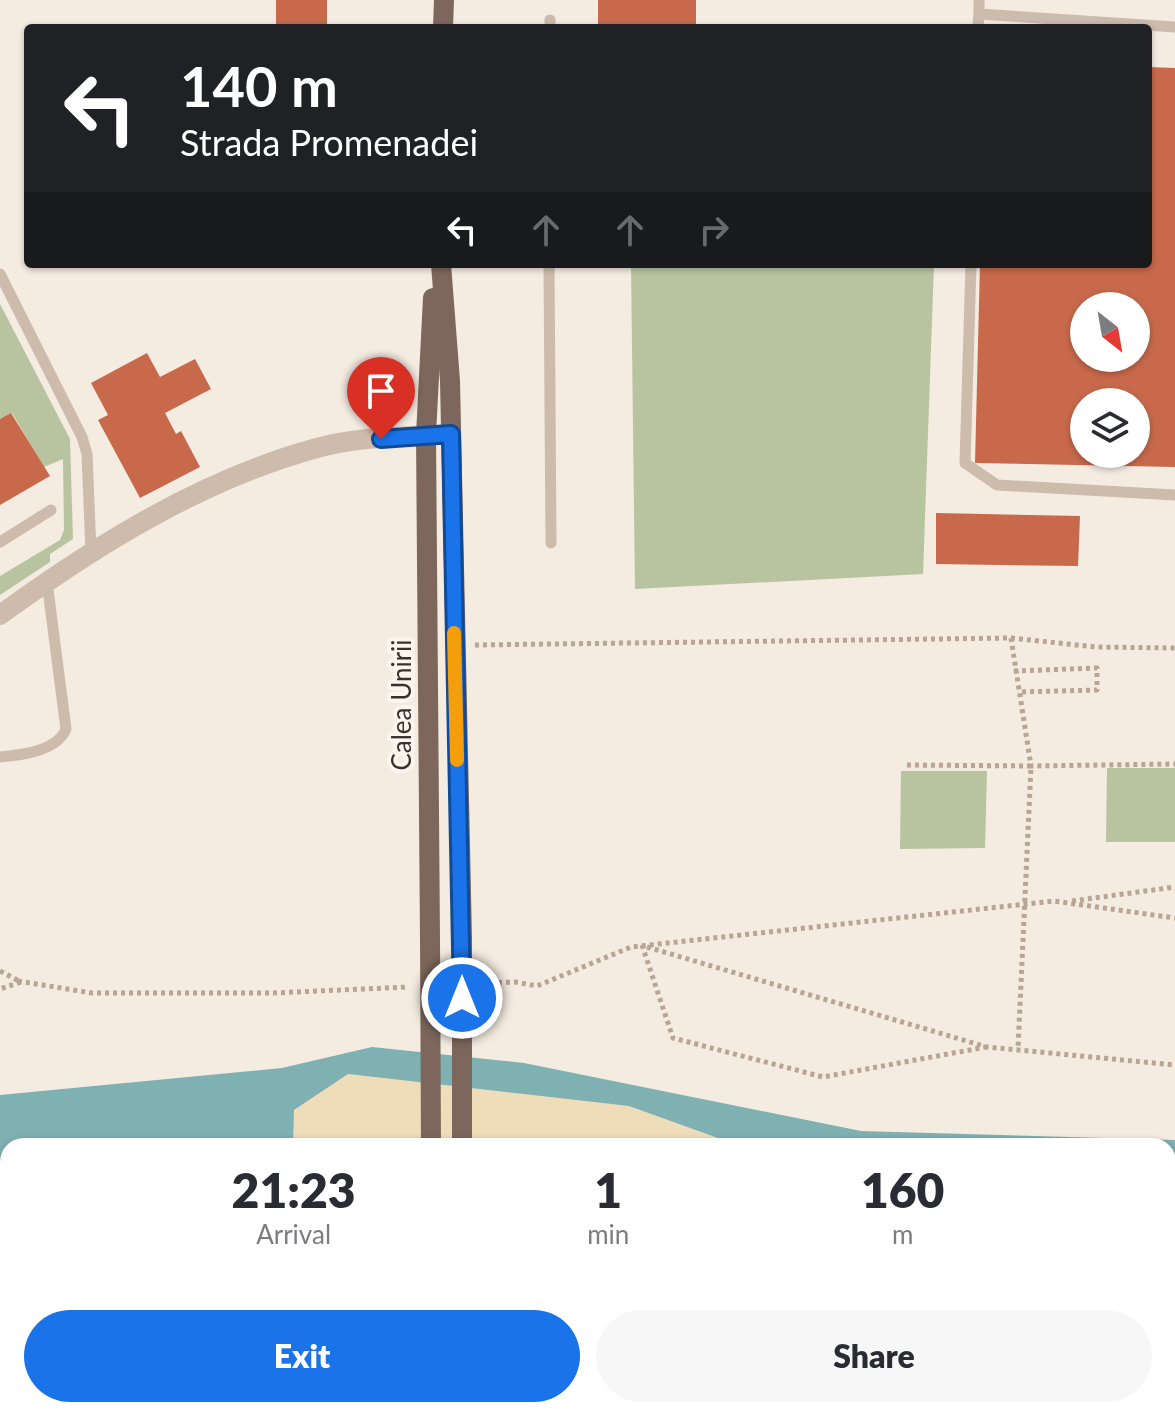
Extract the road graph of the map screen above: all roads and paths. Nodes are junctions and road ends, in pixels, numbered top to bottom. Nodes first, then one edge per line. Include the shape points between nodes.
1 (444, 0) edge
2 (979, 0) edge
3 (979, 14) junction
4 (443, 24) edge
5 (978, 24) edge
6 (1130, 24) edge
7 (1152, 25) edge
8 (1175, 27) edge
9 (438, 268) edge
10 (438, 268) edge
11 (549, 268) edge
12 (971, 268) edge
13 (0, 274) edge
14 (451, 434) junction
15 (426, 435) junction
16 (1175, 495) edge
17 (51, 510) dead end
18 (0, 542) edge
19 (551, 543) dead end
20 (91, 552) junction
21 (47, 582) junction
22 (0, 615) edge
23 (1011, 638) junction
24 (455, 645) junction
25 (1175, 648) edge
26 (1014, 671) junction
27 (1018, 692) junction
28 (0, 746) edge
29 (0, 757) edge
30 (1175, 764) edge
31 (907, 765) dead end
32 (1031, 766) junction
33 (1175, 887) edge
34 (1064, 903) junction
35 (1026, 905) junction
36 (1175, 918) edge
37 (642, 945) junction
38 (0, 971) edge
39 (18, 981) junction
40 (469, 984) dead end
41 (424, 986) dead end
42 (0, 989) edge
43 (987, 1047) junction
44 (1018, 1049) junction
45 (1175, 1065) edge
46 (431, 1138) edge
47 (462, 1138) edge

1 - 4 main road
2 - 3 lane
3 - 5 lane
3 - 6 lane
7 - 8 lane
9 - 14 main road, Calea Unirii
10 - 15 main road, Calea Unirii
11 - 19 lane
12 - 16 lane via 965,463 997,485
13 - 20 lane via 82,437
14 - 15 street
14 - 24 main road, Calea Unirii
15 - 20 street via 319,447 273,463 179,504
15 - 46 main road, Calea Unirii, bridge
17 - 18 lane
20 - 21 street
21 - 22 street
21 - 29 lane via 66,729 58,742
23 - 24 path
23 - 25 path
23 - 26 path
24 - 47 main road, Calea Unirii, bridge
26 - 27 path
26 - 27 path via 1097,668 1097,690
27 - 32 path
28 - 29 lane
30 - 32 path
31 - 32 path
32 - 35 path
33 - 34 path
34 - 35 path
34 - 36 path
35 - 37 path
35 - 44 path
37 - 40 path via 537,986
37 - 43 path
37 - 43 path via 673,1038 823,1077
38 - 39 path
39 - 41 path via 92,993
39 - 42 path
43 - 44 path
44 - 45 path

